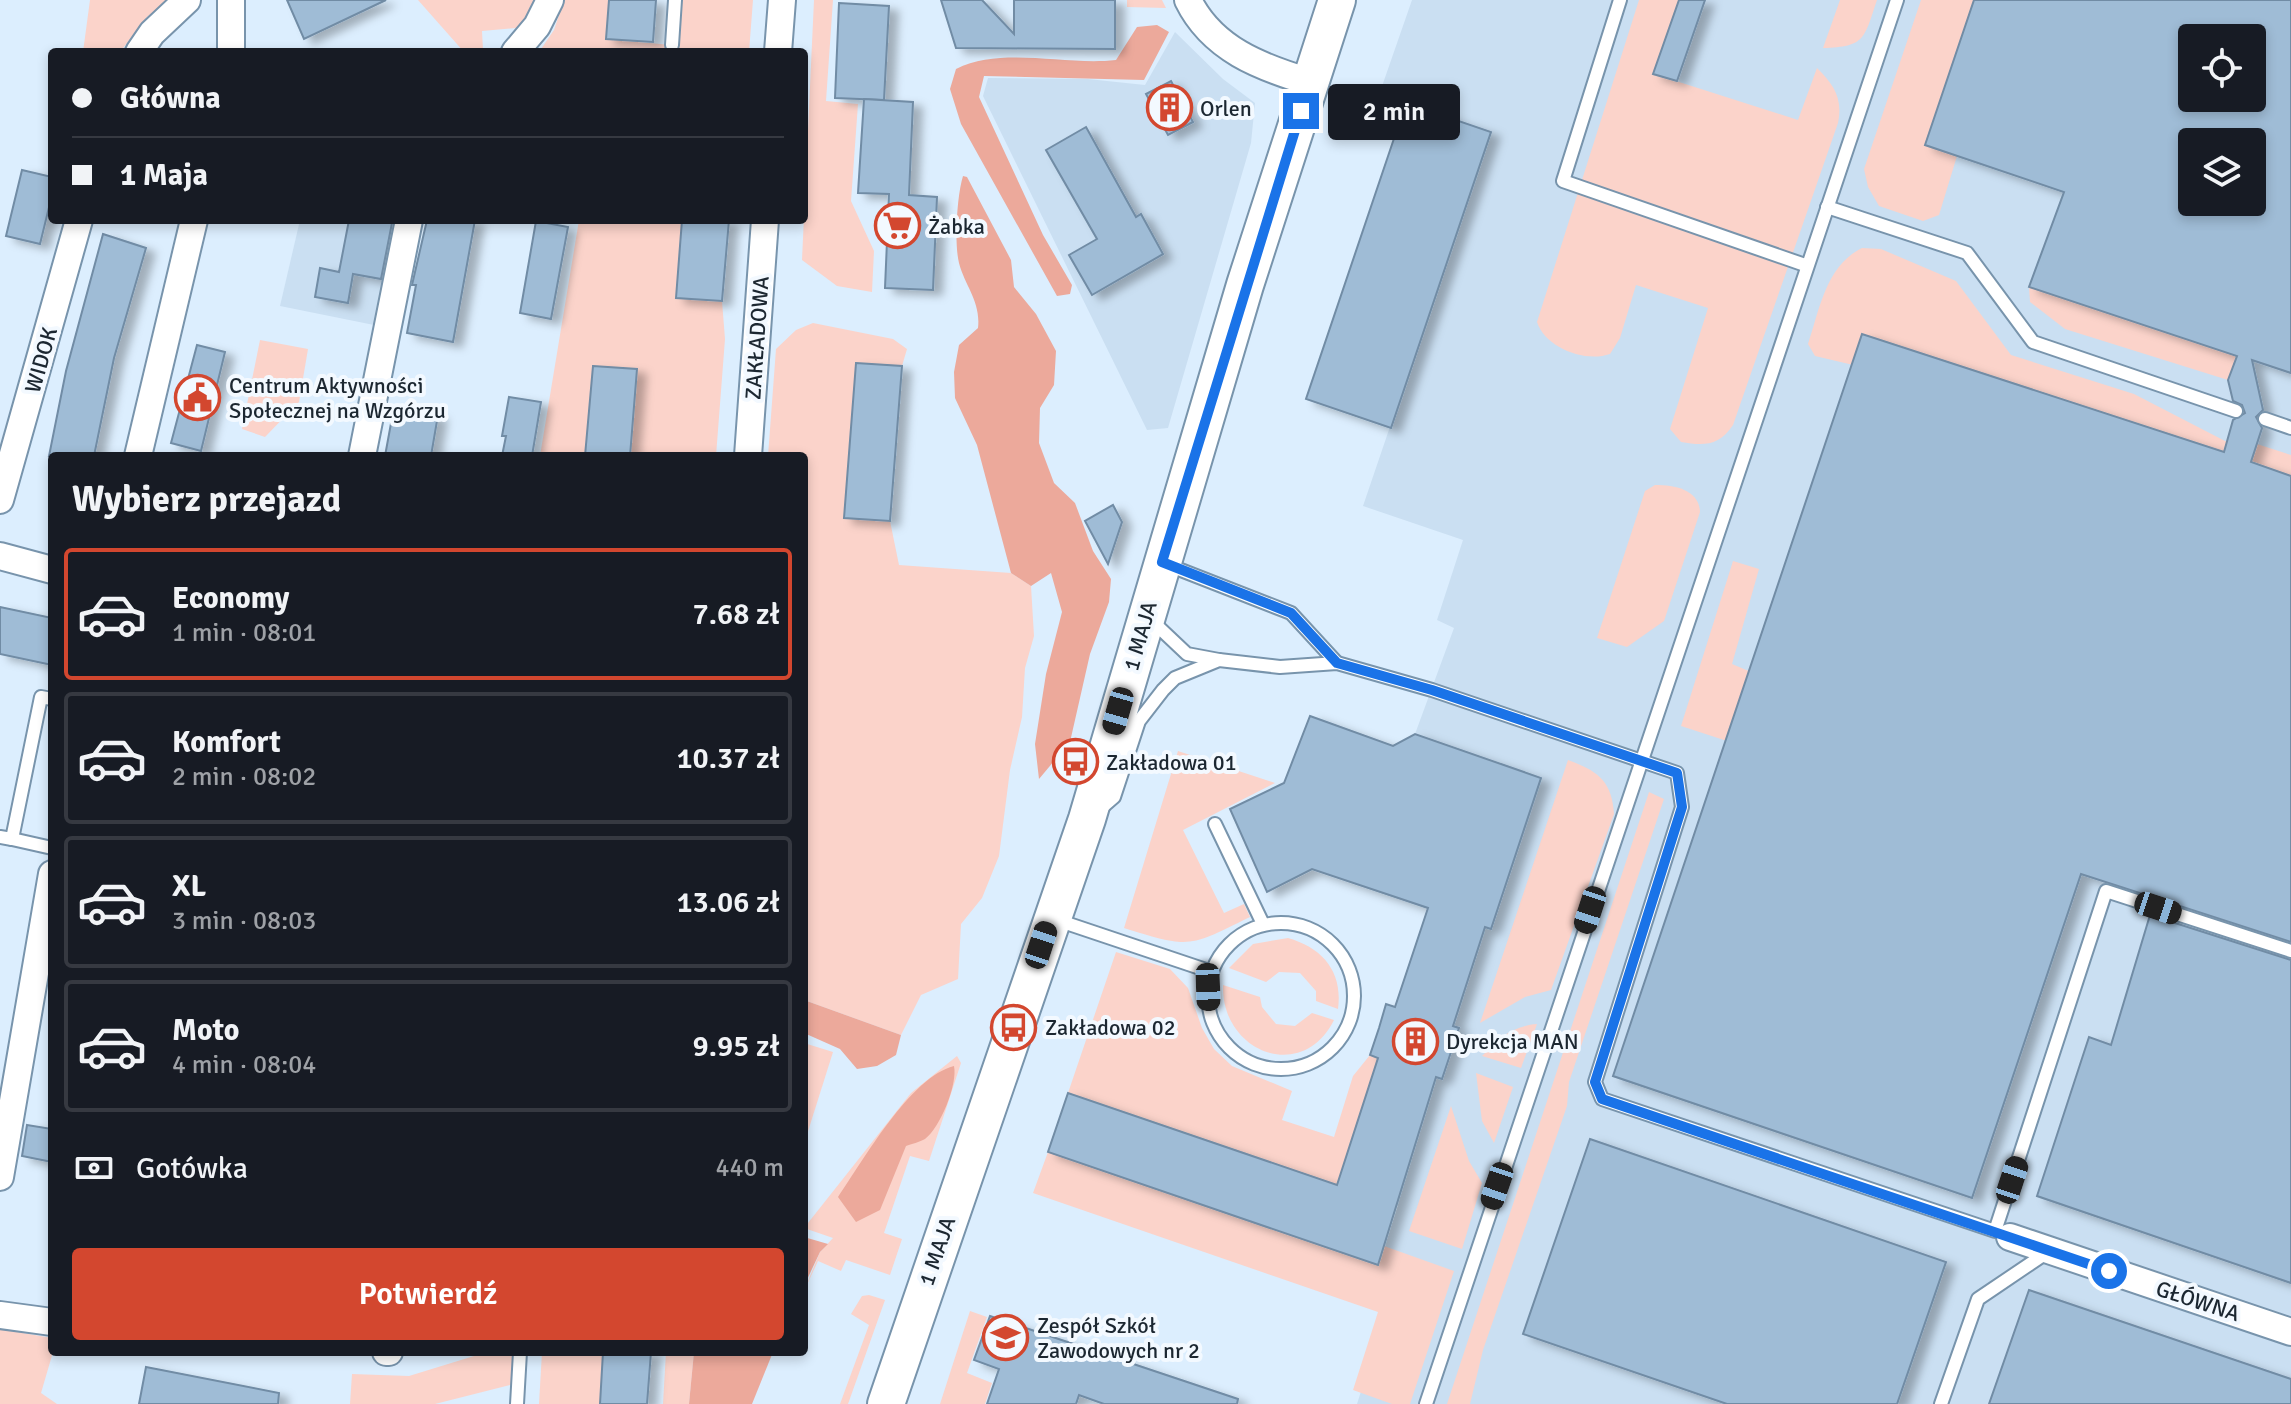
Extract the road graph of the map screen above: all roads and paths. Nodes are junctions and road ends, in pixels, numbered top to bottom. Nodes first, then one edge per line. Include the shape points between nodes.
1 (187, 0) edge
2 (231, 0) edge
3 (550, 0) edge
4 (675, 0) edge
5 (782, 0) edge
6 (1188, 0) edge
7 (1337, 0) edge
8 (1620, 0) edge
9 (1897, 0) edge
10 (672, 45) dead end
11 (142, 48) edge
12 (231, 48) edge
13 (518, 48) edge
14 (778, 48) edge
15 (1310, 82) junction
16 (1827, 207) junction
17 (78, 224) edge
18 (193, 224) edge
19 (408, 224) edge
20 (765, 224) edge
21 (1805, 265) junction
22 (2236, 411) dead end
23 (2265, 419) dead end
24 (2291, 428) edge
25 (139, 452) edge
26 (363, 452) edge
27 (748, 452) edge
28 (0, 500) edge
29 (0, 556) edge
30 (1162, 562) junction
31 (48, 569) edge
32 (1146, 616) junction
33 (1219, 660) junction
34 (1337, 663) junction
35 (48, 698) edge
36 (1641, 759) junction
37 (1087, 819) junction
38 (1215, 824) dead end
39 (6, 838) edge
40 (48, 847) edge
41 (48, 897) edge
42 (1050, 917) junction
43 (1263, 924) junction
44 (2291, 951) edge
45 (1212, 972) junction
46 (0, 1177) edge
47 (2002, 1234) junction
48 (2049, 1251) junction
49 (0, 1315) edge
50 (48, 1321) edge
51 (2291, 1332) edge
52 (520, 1356) edge
53 (517, 1404) edge
54 (886, 1404) edge
55 (1426, 1404) edge
56 (1941, 1404) edge

1 - 11 street
2 - 12 street
3 - 13 street
4 - 10 lane
5 - 14 street
6 - 15 street via 1206,29 1236,54
7 - 15 street, 1 MAJA
8 - 21 lane via 1563,181
9 - 16 lane
15 - 30 street, 1 MAJA
16 - 21 lane
16 - 22 lane via 1967,253 2033,342
17 - 28 street, WIDOK
18 - 25 street
19 - 26 street
20 - 27 street, ZAKŁADOWA
21 - 36 lane
23 - 24 lane
29 - 31 street
30 - 32 street, 1 MAJA
30 - 34 lane via 1291,613
32 - 33 lane via 1187,654
32 - 37 street, 1 MAJA
33 - 34 lane via 1280,667
33 - 37 lane via 1175,678 1163,690 1139,721 1114,797
34 - 36 lane
35 - 39 lane via 41,697
36 - 47 lane via 1677,773 1682,807 1595,1082 1602,1099
36 - 55 lane
37 - 42 street, 1 MAJA
38 - 43 lane
39 - 40 lane
41 - 46 street
42 - 45 lane
42 - 54 street, 1 MAJA
43 - 45 lane via 1226,947
43 - 45 lane via 1310,928 1331,942 1347,963 1354,987 1352,1013 1343,1036 1325,1055 1303,1067 1278,1070 1253,1065 1231,1051 1208,1010
44 - 47 lane via 2106,891
47 - 48 street, GŁÓWNA
48 - 51 street, GŁÓWNA
48 - 56 lane via 1978,1299
49 - 50 street
52 - 53 lane

